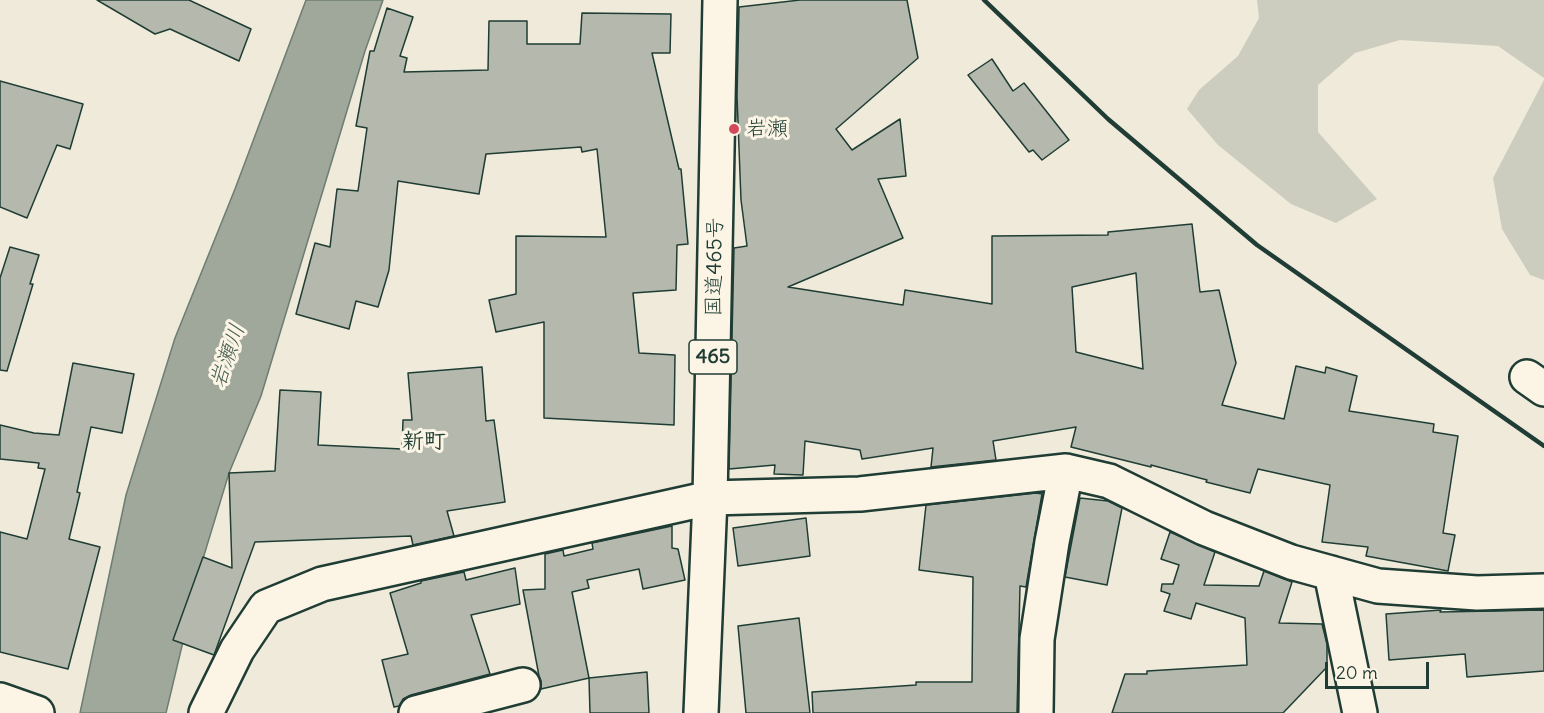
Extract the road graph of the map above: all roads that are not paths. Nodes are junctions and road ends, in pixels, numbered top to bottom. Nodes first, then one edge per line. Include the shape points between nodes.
1 (720, 0) edge
2 (1066, 471) junction
3 (710, 498) junction
4 (1331, 573) junction
5 (1544, 591) edge
6 (523, 685) dead end
7 (0, 700) edge
8 (36, 713) edge
9 (206, 713) edge
10 (416, 713) edge
11 (700, 713) edge
12 (1036, 713) edge
13 (1360, 713) edge

1 - 3 main road, 国道465号 / 465
2 - 3 main road via 860,494
2 - 4 main road via 1109,481 1204,528
2 - 12 main road via 1037,639
3 - 9 main road via 322,584 266,607 237,650
3 - 11 main road, 国道465号 / 465
4 - 5 main road via 1378,586 1477,593
4 - 13 main road
6 - 10 main road
7 - 8 main road

